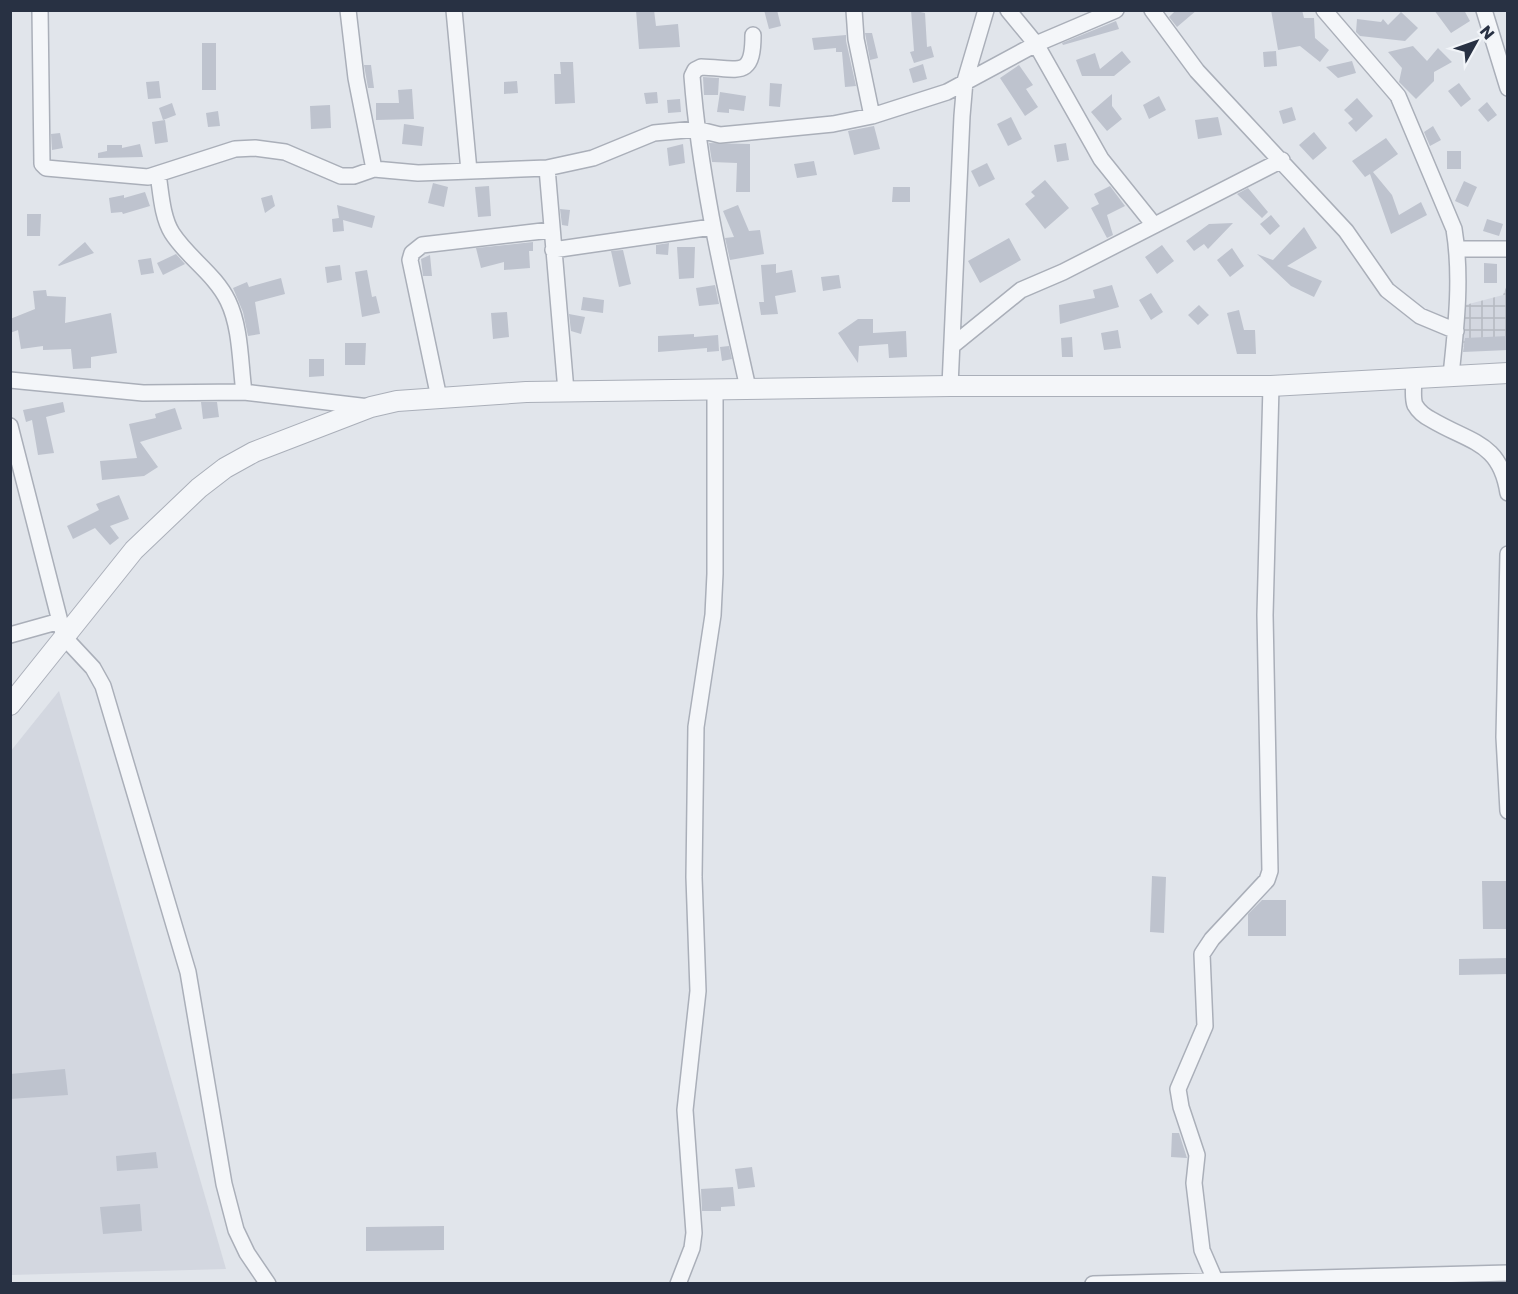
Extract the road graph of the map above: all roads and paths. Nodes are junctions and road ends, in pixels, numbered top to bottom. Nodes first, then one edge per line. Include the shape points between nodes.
1 (40, 10) edge
2 (348, 10) edge
3 (454, 10) edge
4 (855, 10) edge
5 (986, 10) edge
6 (1008, 10) edge
7 (1116, 10) edge
8 (1152, 10) edge
9 (1324, 10) edge
10 (1484, 10) edge
11 (753, 35) dead end
12 (1036, 44) junction
13 (1505, 68) edge
14 (965, 81) junction
15 (1508, 88) edge
16 (872, 116) junction
17 (696, 129) junction
18 (1282, 160) junction
19 (547, 168) junction
20 (374, 169) junction
21 (469, 171) junction
22 (158, 174) junction
23 (1154, 225) junction
24 (712, 227) junction
25 (551, 230) junction
26 (1457, 249) junction
27 (1508, 249) edge
28 (553, 250) junction
29 (1456, 331) junction
30 (952, 346) junction
31 (1508, 373) edge
32 (1450, 375) junction
33 (1414, 377) junction
34 (10, 380) edge
35 (950, 386) junction
36 (1271, 386) junction
37 (748, 388) junction
38 (715, 389) junction
39 (566, 391) junction
40 (244, 392) junction
41 (439, 398) junction
42 (371, 407) junction
43 (10, 426) edge
44 (1508, 493) edge
45 (1508, 554) edge
46 (62, 629) junction
47 (10, 635) edge
48 (10, 705) edge
49 (1508, 811) edge
50 (1508, 1273) edge
51 (1215, 1280) junction
52 (1245, 1282) edge
53 (268, 1284) edge
54 (678, 1284) edge
55 (1093, 1284) edge

1 - 22 street via 42,164 46,168 138,177
2 - 20 street via 356,78
3 - 21 street
4 - 16 street via 856,39
5 - 14 street
6 - 12 street
7 - 12 street
8 - 18 street via 1197,71
9 - 26 street via 1398,96 1451,221
10 - 13 street
11 - 17 street via 750,64 743,68 695,70 692,76
12 - 14 street
12 - 23 street via 1101,159
13 - 15 street
14 - 16 street via 947,92
14 - 30 street
16 - 17 street via 741,134 720,135
17 - 19 street via 654,133 593,158
17 - 24 street
18 - 23 street
18 - 29 street via 1346,231 1387,290 1420,316
19 - 21 street
19 - 25 street
20 - 21 street via 418,173
20 - 22 street via 341,176 285,152 255,148 235,149
22 - 40 street via 172,232 229,302 237,331
23 - 30 street via 1021,290
24 - 28 street
24 - 37 street
25 - 28 street
25 - 41 street via 422,245 412,254
26 - 27 street
26 - 29 street
28 - 39 street
29 - 32 street
30 - 35 street
31 - 32 street
32 - 33 street
33 - 36 street
33 - 44 street via 1414,404 1421,413 1482,445 1499,461
34 - 40 street via 143,393
35 - 36 street
35 - 37 street
36 - 51 street via 1265,615 1270,871 1267,880 1202,954 1206,1026 1178,1089 1197,1155 1194,1183 1202,1250
37 - 38 street
38 - 39 street
38 - 54 street via 715,574 713,615 696,727 694,877 698,981 686,1110 694,1233
39 - 41 street
40 - 42 street
41 - 42 street
42 - 46 street via 290,437 225,468 172,511
43 - 46 street
45 - 49 street via 1504,737
46 - 47 street
46 - 48 street
46 - 53 street via 103,687 188,972 224,1184 236,1230
50 - 52 street
51 - 52 street
51 - 55 street

